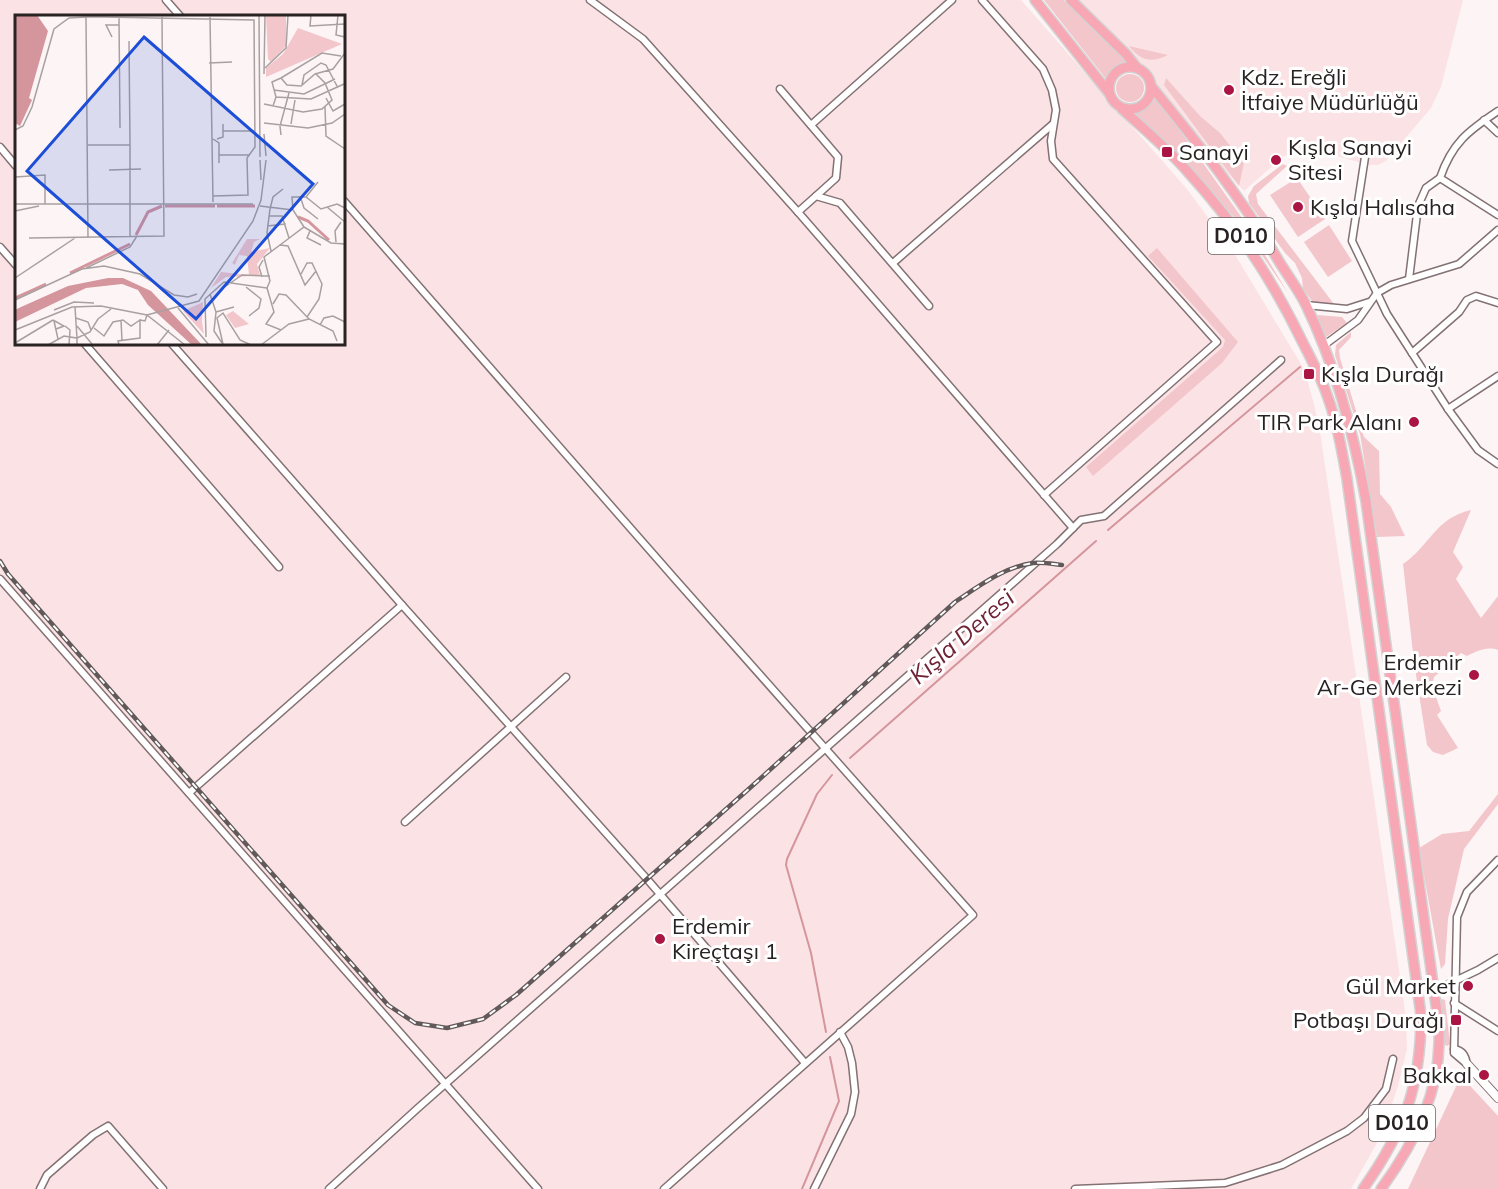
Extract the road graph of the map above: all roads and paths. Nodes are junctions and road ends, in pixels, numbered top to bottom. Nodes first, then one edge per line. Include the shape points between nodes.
1 (166, 0) edge
2 (590, 0) edge
3 (952, 0) edge
4 (982, 0) edge
5 (1035, 0) edge
6 (1071, 0) edge
7 (179, 15) edge
8 (1137, 68) junction
9 (1151, 86) junction
10 (780, 89) dead end
11 (1109, 93) junction
12 (1122, 109) junction
13 (1498, 111) edge
14 (1484, 120) junction
15 (1054, 123) junction
16 (811, 125) junction
17 (1498, 133) edge
18 (0, 147) edge
19 (1365, 157) dead end
20 (15, 165) edge
21 (1440, 178) junction
22 (816, 196) junction
23 (345, 202) edge
24 (798, 212) junction
25 (1498, 215) edge
26 (1498, 230) edge
27 (0, 247) edge
28 (893, 263) junction
29 (15, 264) edge
30 (1409, 279) junction
31 (1377, 293) junction
32 (1369, 302) junction
33 (1498, 303) edge
34 (1306, 305) junction
35 (929, 306) dead end
36 (86, 345) edge
37 (173, 345) edge
38 (1323, 346) junction
39 (1412, 353) junction
40 (1281, 360) dead end
41 (1498, 376) edge
42 (1448, 409) junction
43 (1498, 464) edge
44 (1044, 495) junction
45 (1073, 528) junction
46 (279, 567) dead end
47 (0, 579) edge
48 (402, 605) junction
49 (566, 677) dead end
50 (511, 727) junction
51 (825, 748) junction
52 (189, 793) junction
53 (405, 822) dead end
54 (1498, 860) edge
55 (660, 895) junction
56 (1498, 958) edge
57 (1456, 981) junction
58 (1434, 991) junction
59 (1454, 1003) junction
60 (1498, 1031) edge
61 (840, 1032) junction
62 (1421, 1049) junction
63 (1454, 1051) junction
64 (1438, 1053) junction
65 (1394, 1059) dead end
66 (805, 1063) junction
67 (1467, 1064) joint
68 (445, 1083) junction
69 (1498, 1098) edge
70 (1383, 1188) edge
71 (40, 1189) edge
72 (163, 1189) edge
73 (329, 1189) edge
74 (538, 1189) edge
75 (664, 1189) edge
76 (814, 1189) edge
77 (1075, 1189) edge
78 (1363, 1189) edge

1 - 7 street
2 - 24 street via 643,39
3 - 16 street
4 - 15 street via 1043,69 1052,90
5 - 11 highway, D010
6 - 8 highway, D010
8 - 9 highway, D010 via 1147,75
8 - 11 highway via 1124,68 1113,75
9 - 12 highway via 1143,105
9 - 34 highway, D010 via 1238,198
10 - 16 street
11 - 12 highway, D010
12 - 62 highway, D010 via 1187,171 1257,258 1327,394 1347,479 1421,1015
13 - 14 street
14 - 17 street
14 - 21 street via 1447,157
15 - 28 street
15 - 44 street via 1053,159 1217,342
16 - 22 street via 838,157 836,178
18 - 20 street
19 - 31 street via 1352,241
21 - 25 street
21 - 30 street via 1426,188 1418,206
22 - 24 street
22 - 28 street via 840,203
23 - 51 street
24 - 44 street
26 - 30 street via 1459,264
27 - 29 street
28 - 35 street
30 - 31 street
31 - 32 street
31 - 39 street
32 - 34 street via 1347,309
32 - 38 street via 1358,320
33 - 39 street via 1476,296 1467,300 1459,312
34 - 38 highway, D010
36 - 46 street
37 - 48 street
38 - 58 highway, D010 via 1356,446 1366,501
39 - 42 street
40 - 45 street via 1104,516 1082,520
41 - 42 street
42 - 43 street via 1478,450
44 - 45 street
45 - 51 street
47 - 52 street
48 - 50 street
48 - 52 street
49 - 50 street
50 - 53 street
50 - 55 street
51 - 55 street
51 - 61 street via 973,915
52 - 68 street
54 - 57 street via 1467,892 1457,917
55 - 66 street
55 - 68 street
56 - 57 street
57 - 58 street
57 - 59 street
58 - 64 highway, D010
59 - 60 street
59 - 63 street
61 - 66 street
61 - 76 street via 852,1063 855,1092 851,1114
62 - 64 highway
62 - 78 highway, D010 via 1410,1104 1399,1131
63 - 64 street
63 - 67 street via 1464,1054
64 - 70 highway, D010 via 1434,1088 1426,1111
65 - 77 street via 1386,1089 1364,1118 1282,1165 1225,1183
66 - 75 street
67 - 69 street
68 - 73 street
68 - 74 street
71 - 72 street via 47,1175 108,1126

